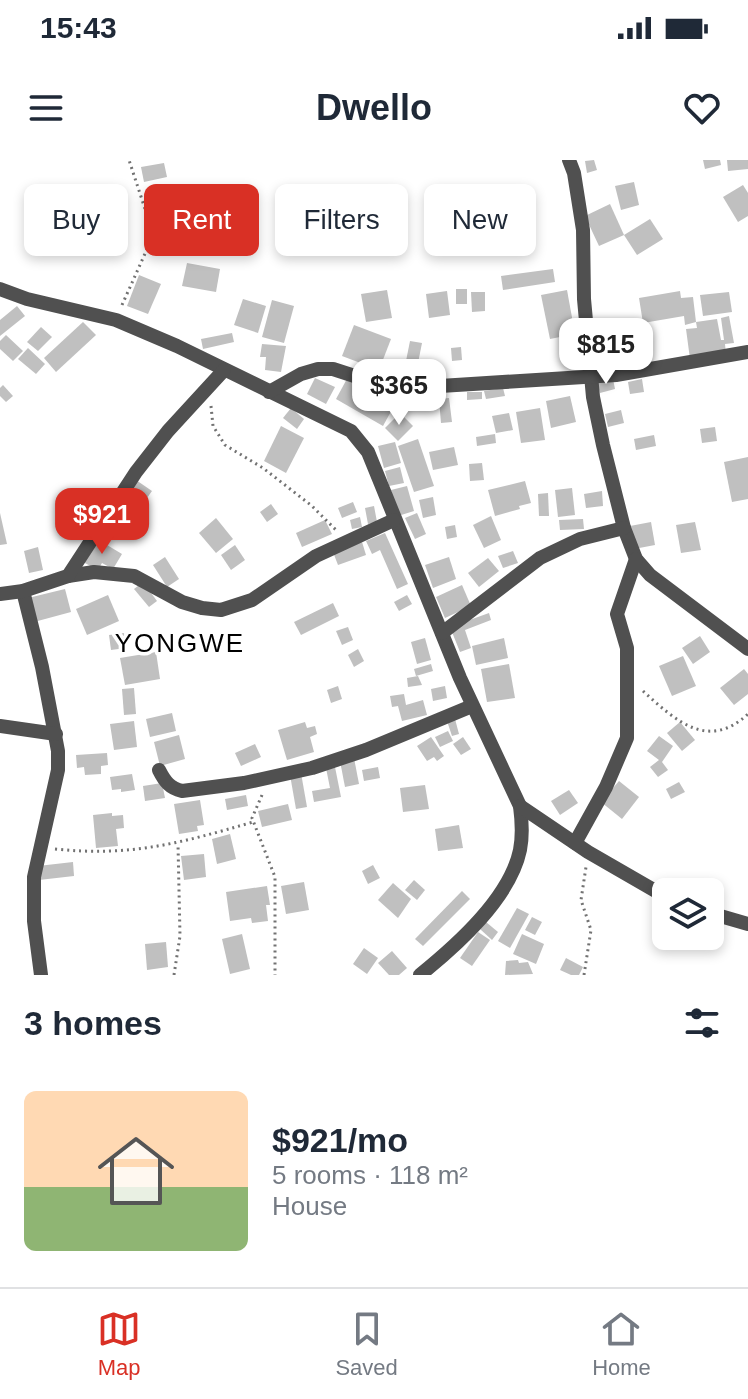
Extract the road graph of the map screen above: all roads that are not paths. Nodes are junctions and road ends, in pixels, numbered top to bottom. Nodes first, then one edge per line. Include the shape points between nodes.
1 (569, 160) edge
2 (0, 289) edge
3 (748, 352) edge
4 (224, 370) junction
5 (591, 376) junction
6 (269, 392) junction
7 (394, 520) junction
8 (624, 528) junction
9 (636, 559) junction
10 (68, 576) junction
11 (23, 591) junction
12 (0, 594) edge
13 (442, 633) junction
14 (748, 649) edge
15 (472, 706) junction
16 (0, 726) edge
17 (56, 734) junction
18 (159, 770) dead end
19 (520, 806) junction
20 (575, 843) junction
21 (652, 889) edge
22 (724, 917) edge
23 (747, 923) edge
24 (41, 975) edge
25 (420, 975) edge

1 - 5 street via 583,230
2 - 4 street via 116,320
3 - 5 street via 657,370
4 - 6 street
4 - 10 street via 136,472
5 - 6 street via 440,386 373,382 318,369
5 - 8 street
6 - 7 street via 360,440
7 - 10 street via 316,556 252,600 221,610 182,602 134,576
7 - 13 street
8 - 9 street
8 - 13 street via 580,539 540,558
9 - 14 street
9 - 20 street via 617,614 627,648 627,738
10 - 11 street
11 - 12 street
11 - 17 street
13 - 15 street
15 - 18 street via 366,750 264,779 182,791 164,781
15 - 19 street
16 - 17 street
17 - 24 street via 58,770 34,877
19 - 20 street
19 - 25 street via 520,852 508,882 493,905
20 - 21 street
22 - 23 street

